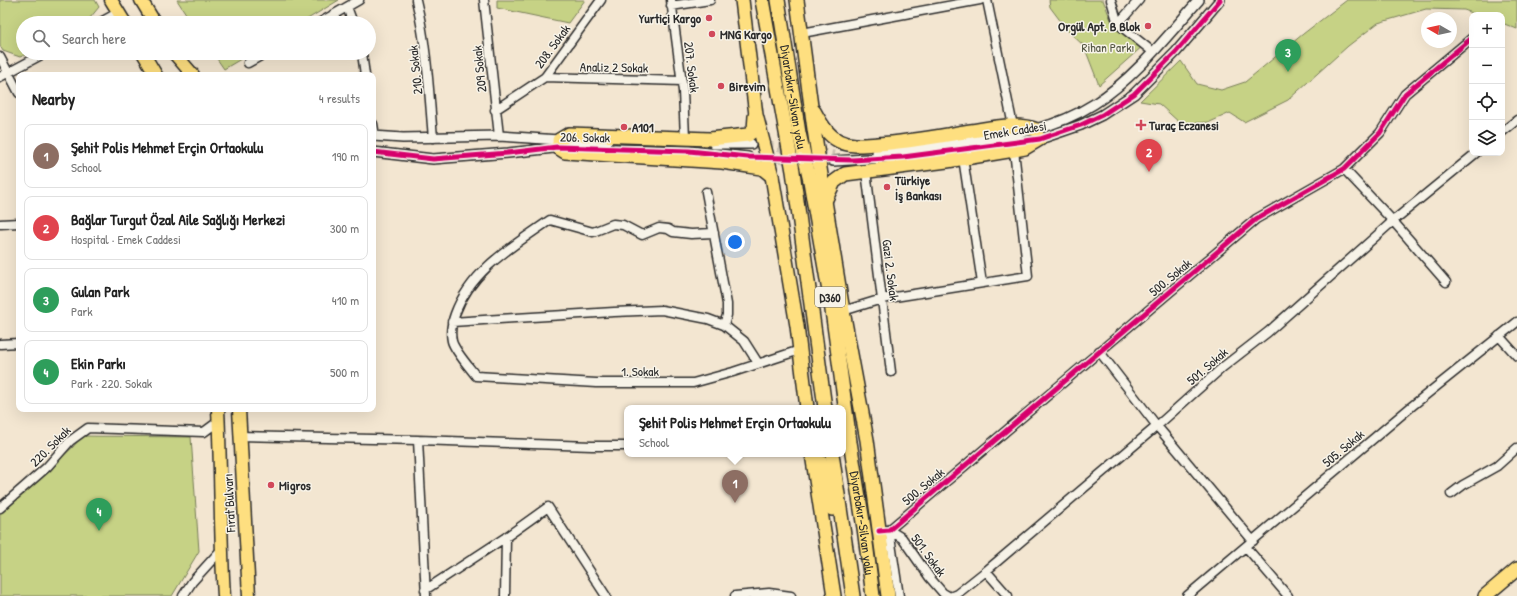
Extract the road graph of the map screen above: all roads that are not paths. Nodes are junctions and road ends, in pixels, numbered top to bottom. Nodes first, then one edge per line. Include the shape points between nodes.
1 (111, 0) edge
2 (141, 0) edge
3 (359, 0) edge
4 (416, 0) edge
5 (484, 0) edge
6 (600, 0) edge
7 (710, 0) edge
8 (742, 0) edge
9 (762, 0) edge
10 (778, 0) edge
11 (797, 0) edge
12 (980, 0) edge
13 (987, 0) edge
14 (1111, 0) edge
15 (1139, 0) edge
16 (1199, 0) edge
17 (1220, 0) edge
18 (671, 3) edge
19 (348, 7) junction
20 (118, 12) junction
21 (111, 16) edge
22 (121, 16) edge
23 (151, 16) edge
24 (331, 16) edge
25 (351, 16) edge
26 (1118, 24) junction
27 (802, 33) junction
28 (1469, 41) edge
29 (1153, 52) junction
30 (0, 57) edge
31 (32, 60) edge
32 (147, 60) edge
33 (180, 60) edge
34 (253, 60) edge
35 (363, 60) edge
36 (248, 63) dead end
37 (154, 72) edge
38 (190, 72) edge
39 (365, 72) edge
40 (9, 73) junction
41 (0, 77) edge
42 (545, 77) junction
43 (682, 81) junction
44 (16, 87) edge
45 (810, 104) junction
46 (495, 110) junction
47 (756, 115) junction
48 (1517, 120) edge
49 (1013, 126) junction
50 (1505, 130) edge
51 (1038, 134) junction
52 (376, 136) edge
53 (499, 136) junction
54 (433, 138) junction
55 (685, 138) junction
56 (558, 144) junction
57 (751, 144) tunnel mouth
58 (1014, 150) junction
59 (376, 152) edge
60 (1472, 156) edge
61 (748, 157) tunnel mouth
62 (834, 158) tunnel mouth
63 (963, 158) junction
64 (1344, 169) junction
65 (866, 171) junction
66 (772, 176) junction
67 (706, 192) dead end
68 (825, 201) junction
69 (1393, 221) junction
70 (16, 223) edge
71 (0, 224) edge
72 (714, 233) junction
73 (1446, 282) dead end
74 (982, 283) junction
75 (882, 299) junction
76 (843, 311) junction
77 (452, 322) junction
78 (1517, 322) edge
79 (724, 325) junction
80 (1499, 336) junction
81 (16, 343) edge
82 (0, 344) edge
83 (800, 350) junction
84 (1099, 351) junction
85 (1517, 356) edge
86 (758, 363) junction
87 (854, 372) junction
88 (891, 372) dead end
89 (807, 405) edge
90 (825, 405) edge
91 (845, 405) edge
92 (239, 412) edge
93 (846, 413) edge
94 (218, 415) edge
95 (1157, 426) junction
96 (239, 436) junction
97 (418, 440) junction
98 (624, 446) edge
99 (1517, 448) edge
100 (812, 457) edge
101 (820, 457) edge
102 (832, 457) edge
103 (1451, 494) dead end
104 (0, 508) edge
105 (864, 528) junction
106 (884, 530) junction
107 (506, 537) junction
108 (1253, 541) junction
109 (1246, 547) junction
110 (221, 550) junction
111 (1517, 569) edge
112 (986, 571) junction
113 (853, 591) edge
114 (425, 593) edge
115 (183, 596) edge
116 (224, 596) edge
117 (249, 596) edge
118 (505, 596) edge
119 (606, 596) edge
120 (735, 596) edge
121 (791, 596) edge
122 (834, 596) edge
123 (873, 596) edge
124 (888, 596) edge
125 (899, 596) edge
126 (948, 596) edge
127 (952, 596) edge
128 (1008, 596) edge
129 (1187, 596) edge
130 (1288, 596) edge
131 (1485, 596) edge

1 - 20 main road
2 - 23 main road
3 - 19 street
4 - 54 street, 210. Sokak via 422,23
5 - 46 street, 209 Sokak
6 - 42 street, 208. Sokak
7 - 18 street
8 - 47 highway
9 - 90 highway, D360 via 793,171
10 - 91 highway, Diyarbakır-Silvan yolu / D360 via 799,133 831,303
11 - 27 highway
12 - 27 street
13 - 49 street
14 - 26 street
15 - 26 street
16 - 29 street, Emek Caddesi
17 - 51 street, Emek Caddesi via 1176,52 1134,94 1081,125
18 - 43 street, 207. Sokak
19 - 24 street
19 - 25 street
20 - 21 street
20 - 22 main road
26 - 29 street
27 - 45 highway
28 - 64 street, 500. Sokak via 1405,94 1380,133
29 - 51 street, Emek Caddesi via 1094,104
30 - 40 street
31 - 40 street
32 - 37 main road
33 - 38 main road
34 - 36 street
35 - 39 street
40 - 41 street
40 - 44 street
42 - 43 street, Analiz 2 Sokak
42 - 46 street, 208. Sokak
43 - 55 street, 207. Sokak
45 - 49 highway via 826,130 833,137 850,145 884,144
45 - 68 highway
46 - 53 street, 209 Sokak
47 - 55 highway via 754,130 748,135 710,139
47 - 66 highway
48 - 50 street
49 - 51 highway via 1030,127
51 - 58 highway via 1025,148
51 - 62 street, Emek Caddesi via 1009,135
52 - 54 street, 206. Sokak
53 - 54 street, 206. Sokak
53 - 56 street, 206. Sokak
55 - 56 highway via 569,134
56 - 57 street
56 - 59 street, 206. Sokak via 508,153 433,159
56 - 61 street, 206. Sokak
56 - 66 highway via 565,152 747,165 762,168
58 - 63 highway
58 - 74 street via 1028,276
60 - 69 street, 501. Sokak
63 - 65 highway
63 - 74 street
64 - 69 street
64 - 84 street, 500. Sokak via 1256,219
65 - 68 highway via 845,174 838,178
65 - 75 street, Gazi 2. Sokak
66 - 83 highway
67 - 72 street
68 - 76 highway
69 - 73 street
69 - 95 street, 501. Sokak
70 - 71 street
72 - 77 street via 691,234 659,228 642,235 613,224 594,232 550,220 508,248 475,277 459,301
72 - 79 street via 727,304
74 - 75 street
75 - 76 street
75 - 88 street, Gazi 2. Sokak
76 - 87 highway
77 - 79 street via 662,310 708,318
77 - 86 street, 1. Sokak via 452,341 476,376 596,383 693,383
78 - 80 street, 505. Sokak
79 - 86 street via 744,341
80 - 85 street
80 - 108 street, 505. Sokak
81 - 82 street
83 - 86 street, 1. Sokak
83 - 89 highway
84 - 95 street
84 - 106 street, 500. Sokak
87 - 105 highway
87 - 106 highway
92 - 96 main road, Fırat Bulvarı
93 - 105 highway, Diyarbakır-Silvan yolu / D360
94 - 104 street, 220. Sokak via 204,432 88,428 70,441 46,467
94 - 110 main road, Fırat Bulvarı
95 - 108 street
95 - 112 street, 501. Sokak
96 - 97 street
96 - 117 main road, Fırat Bulvarı
97 - 98 street
97 - 114 street
99 - 103 street via 1497,466
100 - 122 highway
101 - 113 highway
102 - 113 highway
105 - 123 highway, Diyarbakır-Silvan yolu / D360
106 - 124 highway
106 - 125 street
106 - 126 street, 501. Sokak via 902,538 930,578
107 - 114 street
107 - 118 street
107 - 119 street via 548,507
108 - 109 street, 505. Sokak
109 - 129 street, 505. Sokak
109 - 130 street
110 - 115 street
110 - 116 main road, Fırat Bulvarı
111 - 131 highway
112 - 127 street, 501. Sokak
112 - 128 street
120 - 121 street via 770,593

